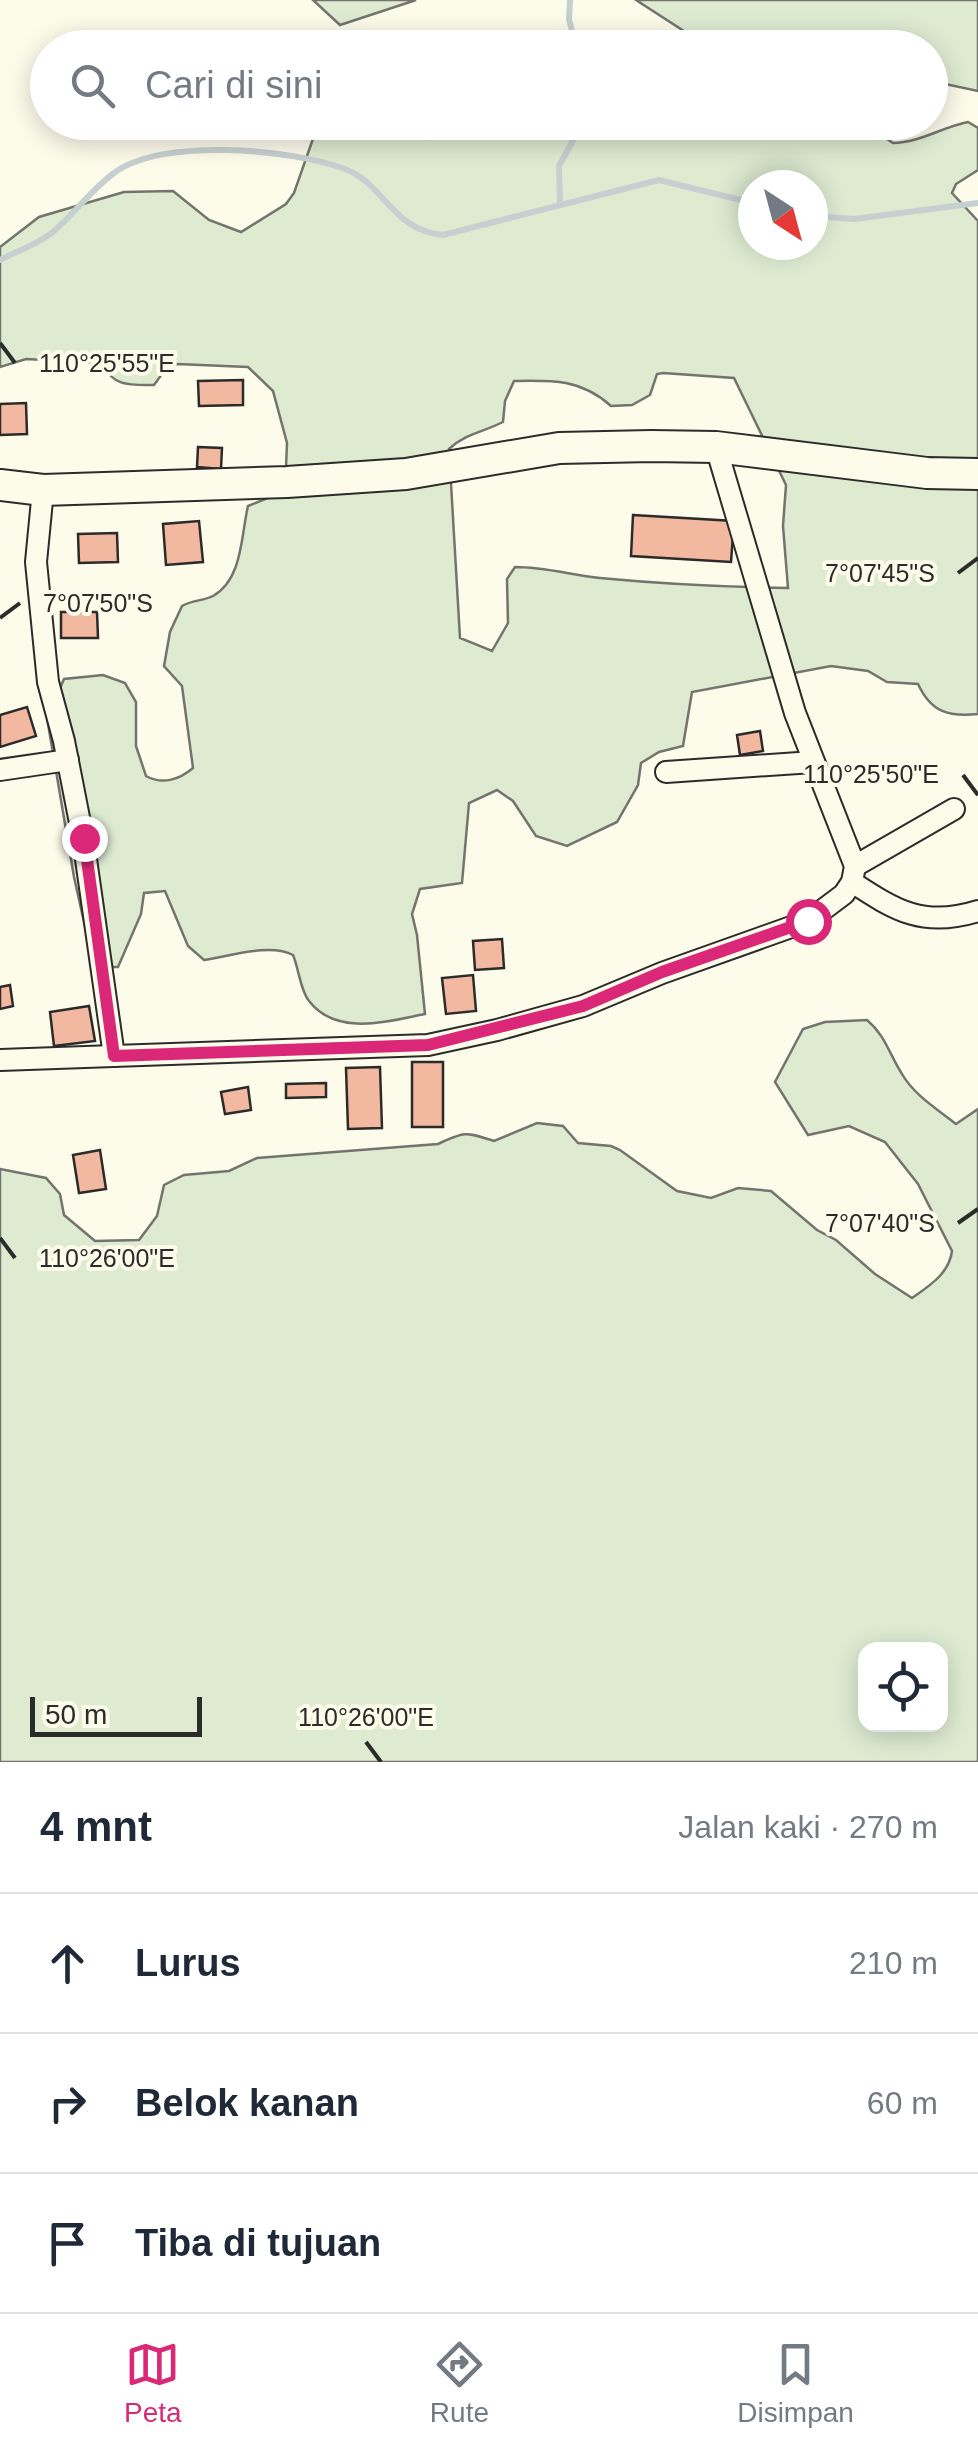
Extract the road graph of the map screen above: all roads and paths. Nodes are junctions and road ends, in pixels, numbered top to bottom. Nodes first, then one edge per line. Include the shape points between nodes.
1 (716, 448) junction
2 (978, 474) edge
3 (0, 485) edge
4 (43, 490) junction
5 (68, 760) junction
6 (812, 762) junction
7 (0, 770) edge
8 (666, 772) dead end
9 (954, 808) dead end
10 (854, 874) junction
11 (978, 911) edge
12 (114, 1056) junction
13 (0, 1060) edge

1 - 2 street
1 - 4 street via 559,448 406,474
1 - 6 street
3 - 4 street
4 - 5 street via 36,562 48,682
5 - 7 street
5 - 12 street
6 - 8 street
6 - 10 street
9 - 10 street
10 - 11 street via 905,914
10 - 12 street via 832,906 808,921 583,1006 497,1030 428,1045
12 - 13 street

